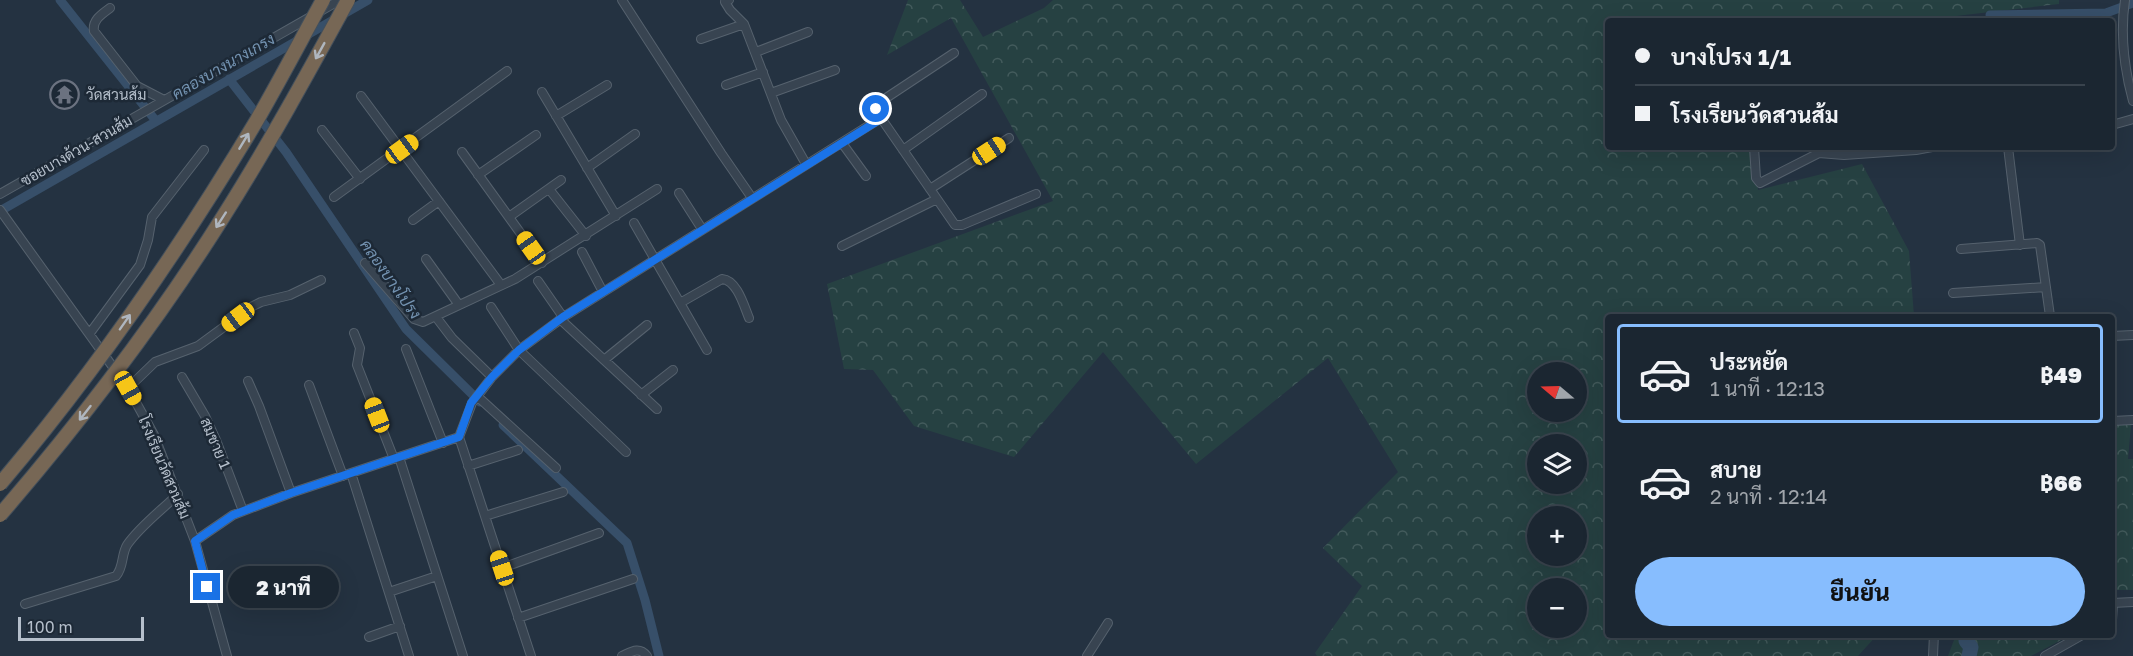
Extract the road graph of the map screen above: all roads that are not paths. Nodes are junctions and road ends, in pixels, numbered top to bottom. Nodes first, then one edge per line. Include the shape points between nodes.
1 (316, 0) edge
2 (340, 0) edge
3 (348, 0) edge
4 (622, 0) edge
5 (2125, 0) edge
6 (726, 1) edge
7 (321, 6) edge
8 (110, 8) dead end
9 (744, 24) junction
10 (808, 32) dead end
11 (701, 39) dead end
12 (756, 52) junction
13 (954, 53) dead end
14 (835, 70) dead end
15 (507, 71) dead end
16 (763, 72) junction
17 (607, 85) dead end
18 (726, 85) dead end
19 (542, 92) dead end
20 (771, 93) junction
21 (982, 94) dead end
22 (361, 96) dead end
23 (164, 100) junction
24 (2133, 101) edge
25 (556, 116) junction
26 (880, 119) junction
27 (2133, 119) edge
28 (2115, 124) edge
29 (322, 130) dead end
30 (635, 134) dead end
31 (536, 135) dead end
32 (1009, 138) dead end
33 (842, 143) junction
34 (402, 149) junction
35 (204, 150) dead end
36 (903, 150) junction
37 (1754, 150) edge
38 (1916, 150) edge
39 (2008, 150) edge
40 (462, 152) dead end
41 (806, 164) junction
42 (587, 168) junction
43 (478, 175) junction
44 (866, 176) dead end
45 (360, 179) junction
46 (561, 180) dead end
47 (549, 189) junction
48 (657, 189) dead end
49 (930, 189) junction
50 (679, 192) dead end
51 (0, 194) edge
52 (1036, 194) dead end
53 (334, 197) dead end
54 (752, 198) junction
55 (937, 199) junction
56 (439, 201) junction
57 (2, 212) edge
58 (616, 216) junction
59 (509, 217) junction
60 (413, 220) dead end
61 (634, 224) dead end
62 (702, 229) junction
63 (586, 236) junction
64 (2020, 245) junction
65 (842, 246) dead end
66 (1961, 249) dead end
67 (582, 252) dead end
68 (426, 259) dead end
69 (655, 259) junction
70 (365, 263) dead end
71 (542, 263) junction
72 (321, 280) dead end
73 (538, 281) dead end
74 (501, 285) junction
75 (2046, 287) junction
76 (603, 292) junction
77 (1953, 293) dead end
78 (680, 303) junction
79 (459, 306) junction
80 (491, 307) dead end
81 (2050, 314) edge
82 (436, 317) junction
83 (562, 318) junction
84 (749, 318) dead end
85 (647, 325) dead end
86 (90, 333) junction
87 (354, 333) dead end
88 (2133, 335) edge
89 (2115, 336) edge
90 (406, 349) dead end
91 (519, 350) junction
92 (707, 350) dead end
93 (604, 360) junction
94 (673, 370) dead end
95 (182, 377) dead end
96 (492, 377) junction
97 (248, 381) dead end
98 (309, 386) dead end
99 (128, 388) junction
100 (641, 395) junction
101 (476, 397) junction
102 (657, 409) dead end
103 (2133, 420) edge
104 (2115, 421) edge
105 (459, 437) junction
106 (443, 442) junction
107 (518, 450) dead end
108 (626, 452) dead end
109 (396, 458) junction
110 (468, 466) junction
111 (556, 468) dead end
112 (347, 474) junction
113 (0, 484) edge
114 (563, 492) dead end
115 (291, 493) junction
116 (178, 494) junction
117 (243, 512) junction
118 (0, 515) edge
119 (485, 516) junction
120 (599, 534) dead end
121 (195, 541) junction
122 (502, 568) junction
123 (437, 576) junction
124 (633, 579) dead end
125 (389, 592) junction
126 (2133, 602) edge
127 (25, 603) dead end
128 (2115, 603) edge
129 (518, 618) junction
130 (1108, 623) dead end
131 (400, 626) junction
132 (369, 637) dead end
133 (1934, 638) edge
134 (2077, 638) edge
135 (227, 656) edge
136 (409, 656) edge
137 (463, 656) edge
138 (531, 656) edge
139 (622, 656) edge
140 (647, 656) edge
141 (1087, 656) edge
142 (1933, 656) edge
143 (2045, 656) edge

1 - 7 street
2 - 7 street, ซอยบางด้วน-สวนส้ม
3 -> 118 highway, bridge via 275,131 187,273 84,414
4 - 54 street
5 - 24 street via 2123,46
6 - 9 street
7 - 23 street, ซอยบางด้วน-สวนส้ม
113 -> 7 highway, bridge via 115,337 169,260 258,118
8 - 23 street via 96,20 94,31 137,86
9 - 11 street
9 - 12 street
10 - 12 street
12 - 16 street
13 - 26 street via 877,104
14 - 20 street
15 - 34 street
16 - 18 street
16 - 20 street
17 - 25 street
19 - 25 street
20 - 41 street
21 - 36 street
22 - 34 street
23 - 51 street, ซอยบางด้วน-สวนส้ม
25 - 42 street
26 - 33 street
26 - 36 street
27 - 28 street
29 - 45 street
30 - 42 street
31 - 43 street
32 - 49 street
33 - 41 street
33 - 44 street
34 - 45 street
34 - 56 street
35 - 86 street via 153,217 140,265
36 - 49 street
37 - 38 street via 1756,178 1760,183 1819,153
39 - 64 street
40 - 43 street
41 - 54 street
42 - 58 street
43 - 59 street
45 - 53 street
46 - 47 street
47 - 59 street
47 - 63 street
48 - 58 street
49 - 55 street
50 - 62 street
52 - 55 street via 958,226
54 - 62 street
55 - 65 street
56 - 60 street
56 - 74 street
57 - 86 street, โรงเรียนวัดสวนส้ม
58 - 63 street
59 - 71 street
61 - 69 street
62 - 69 street
63 - 71 street
64 - 66 street
64 - 75 street via 2040,245
67 - 76 street
68 - 79 street
69 - 76 street
69 - 78 street
70 - 82 street via 417,321
71 - 74 street
72 - 99 street via 251,307 198,346 155,362
73 - 83 street
74 - 79 street
75 - 77 street
75 - 81 street
76 - 83 street
78 - 84 street via 726,279 733,283
78 - 92 street
79 - 82 street
80 - 91 street
82 - 96 street
83 - 91 street
83 - 93 street
85 - 93 street
86 - 99 street, โรงเรียนวัดสวนส้ม
87 - 109 street via 360,348 357,364
88 - 89 street
90 - 106 street
91 - 96 street
91 - 108 street
93 - 100 street
94 - 100 street
95 - 117 street, สมชาย 1 via 216,440
96 - 101 street
97 - 115 street
98 - 112 street
99 - 116 street, โรงเรียนวัดสวนส้ม via 154,435
100 - 102 street
101 - 105 street
101 - 111 street
103 - 104 street
105 - 106 street
105 - 110 street
106 - 109 street
107 - 110 street
109 - 112 street
109 - 123 street
110 - 119 street
112 - 115 street
112 - 125 street
114 - 119 street
115 - 117 street
116 - 121 street, โรงเรียนวัดสวนส้ม
116 - 127 street via 131,540 116,576
117 - 121 street
119 - 122 street
120 - 122 street
121 - 135 street, โรงเรียนวัดสวนส้ม
122 - 129 street
123 - 125 street
123 - 137 street
124 - 129 street
125 - 131 street
126 - 128 street
129 - 138 street
130 - 141 street
131 - 132 street
131 - 136 street
133 - 142 street
134 - 143 street
139 - 140 street via 636,650

